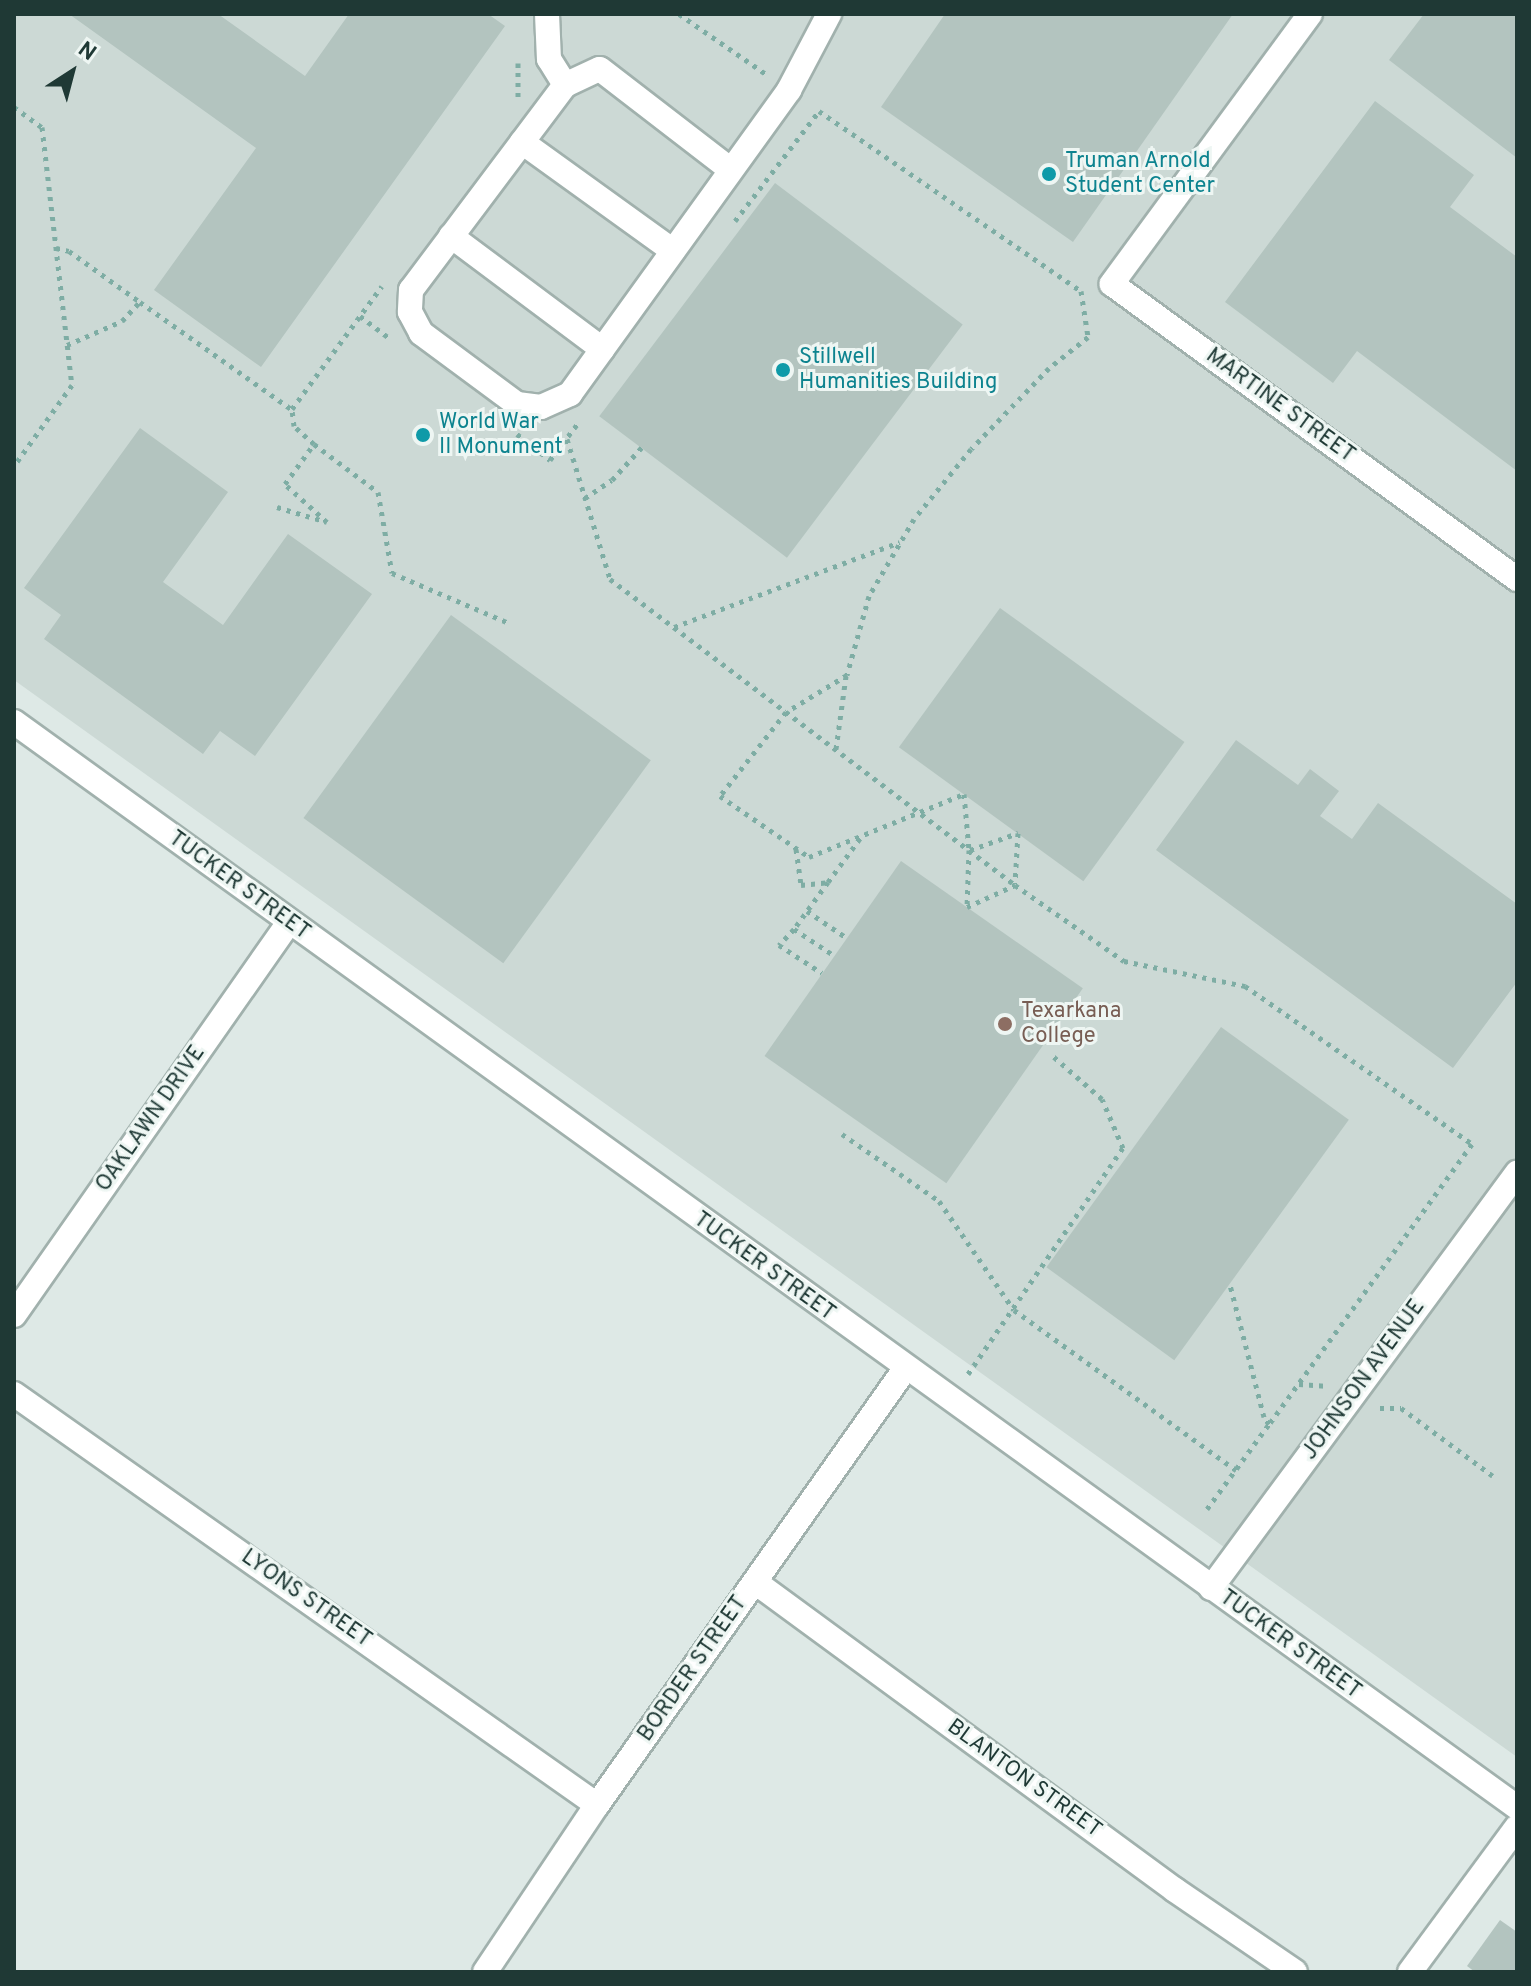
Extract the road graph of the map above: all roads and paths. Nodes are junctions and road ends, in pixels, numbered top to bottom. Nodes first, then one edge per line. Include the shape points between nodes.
1 (547, 14) edge
2 (679, 14) edge
3 (1310, 14) edge
4 (828, 15) edge
5 (565, 85) junction
6 (789, 90) junction
7 (14, 107) edge
8 (819, 111) junction
9 (522, 142) junction
10 (731, 170) junction
11 (732, 225) dead end
12 (451, 236) junction
13 (56, 248) junction
14 (673, 251) junction
15 (140, 302) junction
16 (360, 316) dead end
17 (67, 345) junction
18 (398, 345) dead end
19 (602, 349) junction
20 (292, 409) dead end
21 (586, 413) dead end
22 (512, 431) dead end
23 (567, 439) junction
24 (314, 444) dead end
25 (642, 447) dead end
26 (14, 466) edge
27 (585, 498) junction
28 (900, 542) junction
29 (1517, 579) edge
30 (511, 624) dead end
31 (673, 627) junction
32 (847, 675) junction
33 (786, 712) junction
34 (14, 722) edge
35 (836, 750) junction
36 (918, 812) junction
37 (862, 835) junction
38 (796, 848) junction
39 (969, 850) junction
40 (828, 882) junction
41 (1015, 885) junction
42 (807, 911) junction
43 (289, 922) junction
44 (794, 929) junction
45 (847, 938) dead end
46 (835, 956) dead end
47 (822, 973) dead end
48 (1052, 1055) dead end
49 (842, 1134) dead end
50 (1517, 1173) edge
51 (1230, 1285) dead end
52 (1014, 1310) junction
53 (14, 1315) edge
54 (905, 1369) junction
55 (1298, 1384) junction
56 (1333, 1386) dead end
57 (14, 1394) edge
58 (949, 1400) junction
59 (1371, 1407) dead end
60 (1269, 1424) junction
61 (1236, 1470) junction
62 (1493, 1476) dead end
63 (1207, 1509) dead end
64 (755, 1582) junction
65 (1211, 1588) junction
66 (597, 1805) junction
67 (1517, 1807) edge
68 (1517, 1827) edge
69 (485, 1972) edge
70 (1295, 1972) edge
71 (1410, 1972) edge

1 - 5 street via 549,59
2 - 6 path
3 - 29 street, MARTINE STREET via 1112,284
4 - 6 street
5 - 9 street
5 - 10 street via 600,69
6 - 8 path
6 - 10 street
7 - 13 path via 42,127
8 - 11 path
8 - 28 path via 1081,291 1088,337 1049,368 971,449
9 - 12 street
9 - 14 street
10 - 14 street
12 - 19 street
12 - 19 street via 411,290 410,312 421,333 517,404 541,407 570,394
13 - 15 path via 69,251
13 - 17 path
14 - 19 street
15 - 17 path via 122,321
15 - 20 path
16 - 18 path
17 - 26 path via 72,385
21 - 23 path
22 - 23 path via 550,460
23 - 27 path
24 - 30 path via 378,492 392,573
25 - 27 path via 612,480
27 - 31 path via 610,579
28 - 31 path
28 - 32 path via 869,596
31 - 33 path
32 - 33 path
32 - 35 path
33 - 35 path
33 - 38 path via 720,796
34 - 43 street, TUCKER STREET
35 - 36 path
36 - 37 path
36 - 39 path
36 - 39 path via 964,794
37 - 38 path via 809,857
37 - 40 path
38 - 40 path via 801,885
39 - 41 path
39 - 41 path via 1018,833
39 - 41 path via 967,907
40 - 42 path
41 - 55 path via 1124,961 1245,986 1472,1144
42 - 44 path
42 - 45 path
43 - 53 street, OAKLAWN DRIVE
43 - 54 street, TUCKER STREET
44 - 46 path
44 - 47 path via 779,945
48 - 52 path via 1102,1099 1123,1148
49 - 52 path via 939,1201
50 - 65 street, JOHNSON AVENUE
51 - 60 path
52 - 58 path
52 - 61 path
54 - 58 street, TUCKER STREET
54 - 64 street, BORDER STREET
55 - 56 path
55 - 60 path
57 - 66 street, LYONS STREET
58 - 65 street, TUCKER STREET
59 - 62 path via 1401,1408
60 - 61 path
61 - 63 path
64 - 66 street, BORDER STREET
64 - 70 street, BLANTON STREET
65 - 67 street, TUCKER STREET
66 - 69 street, BORDER STREET
68 - 71 street

